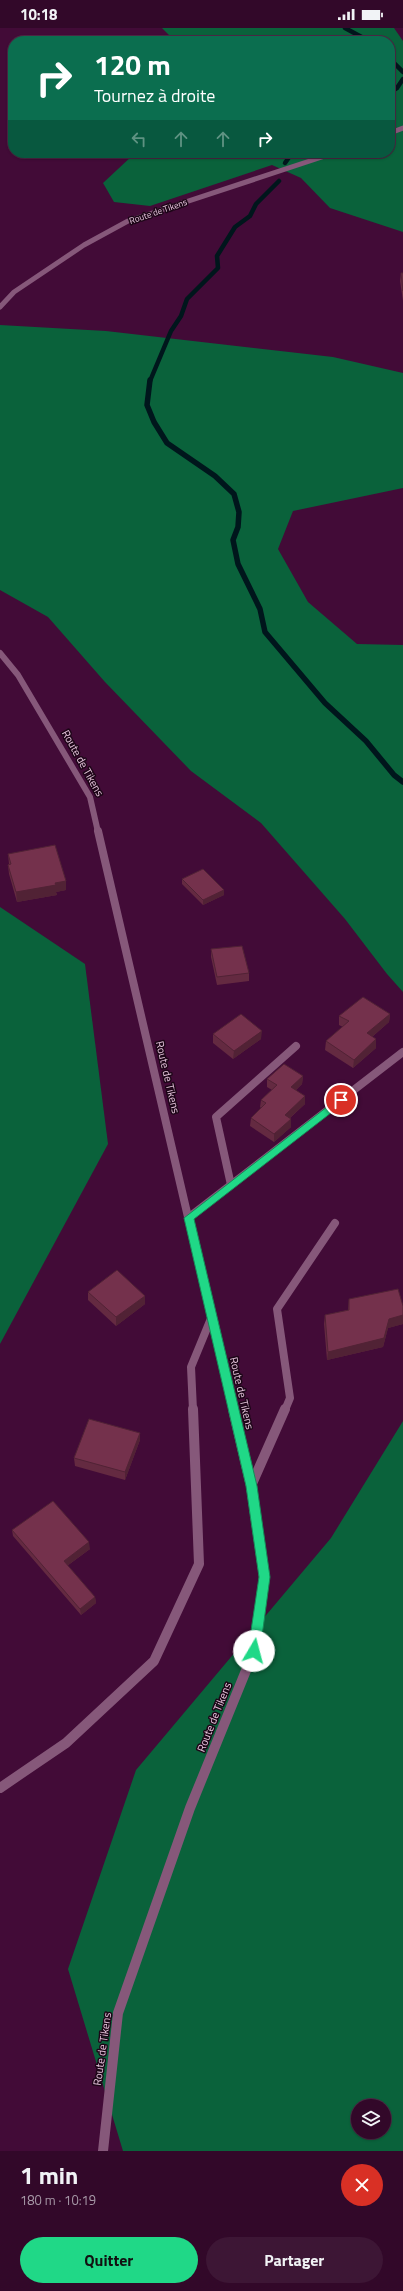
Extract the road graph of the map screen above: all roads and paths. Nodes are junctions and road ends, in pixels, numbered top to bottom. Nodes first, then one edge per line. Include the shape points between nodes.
1 (319, 158) edge
2 (0, 306) edge
3 (0, 653) edge
4 (296, 1046) dead end
5 (403, 1052) edge
6 (231, 1185) junction
7 (188, 1218) junction
8 (335, 1223) dead end
9 (212, 1316) junction
10 (251, 1486) junction
11 (0, 1788) edge
12 (102, 2151) edge

1 - 2 street, Route de Tikens via 128,221 84,245 14,292
3 - 7 street, Route de Tikens via 18,675 90,797
4 - 6 street via 216,1117
5 - 6 street
6 - 7 street
7 - 9 street, Route de Tikens
8 - 10 street via 278,1309 290,1398
9 - 10 street, Route de Tikens
9 - 11 street via 191,1367 199,1564 154,1661 66,1743
10 - 12 street, Route de Tikens via 264,1577 254,1651 190,1808 118,2013

